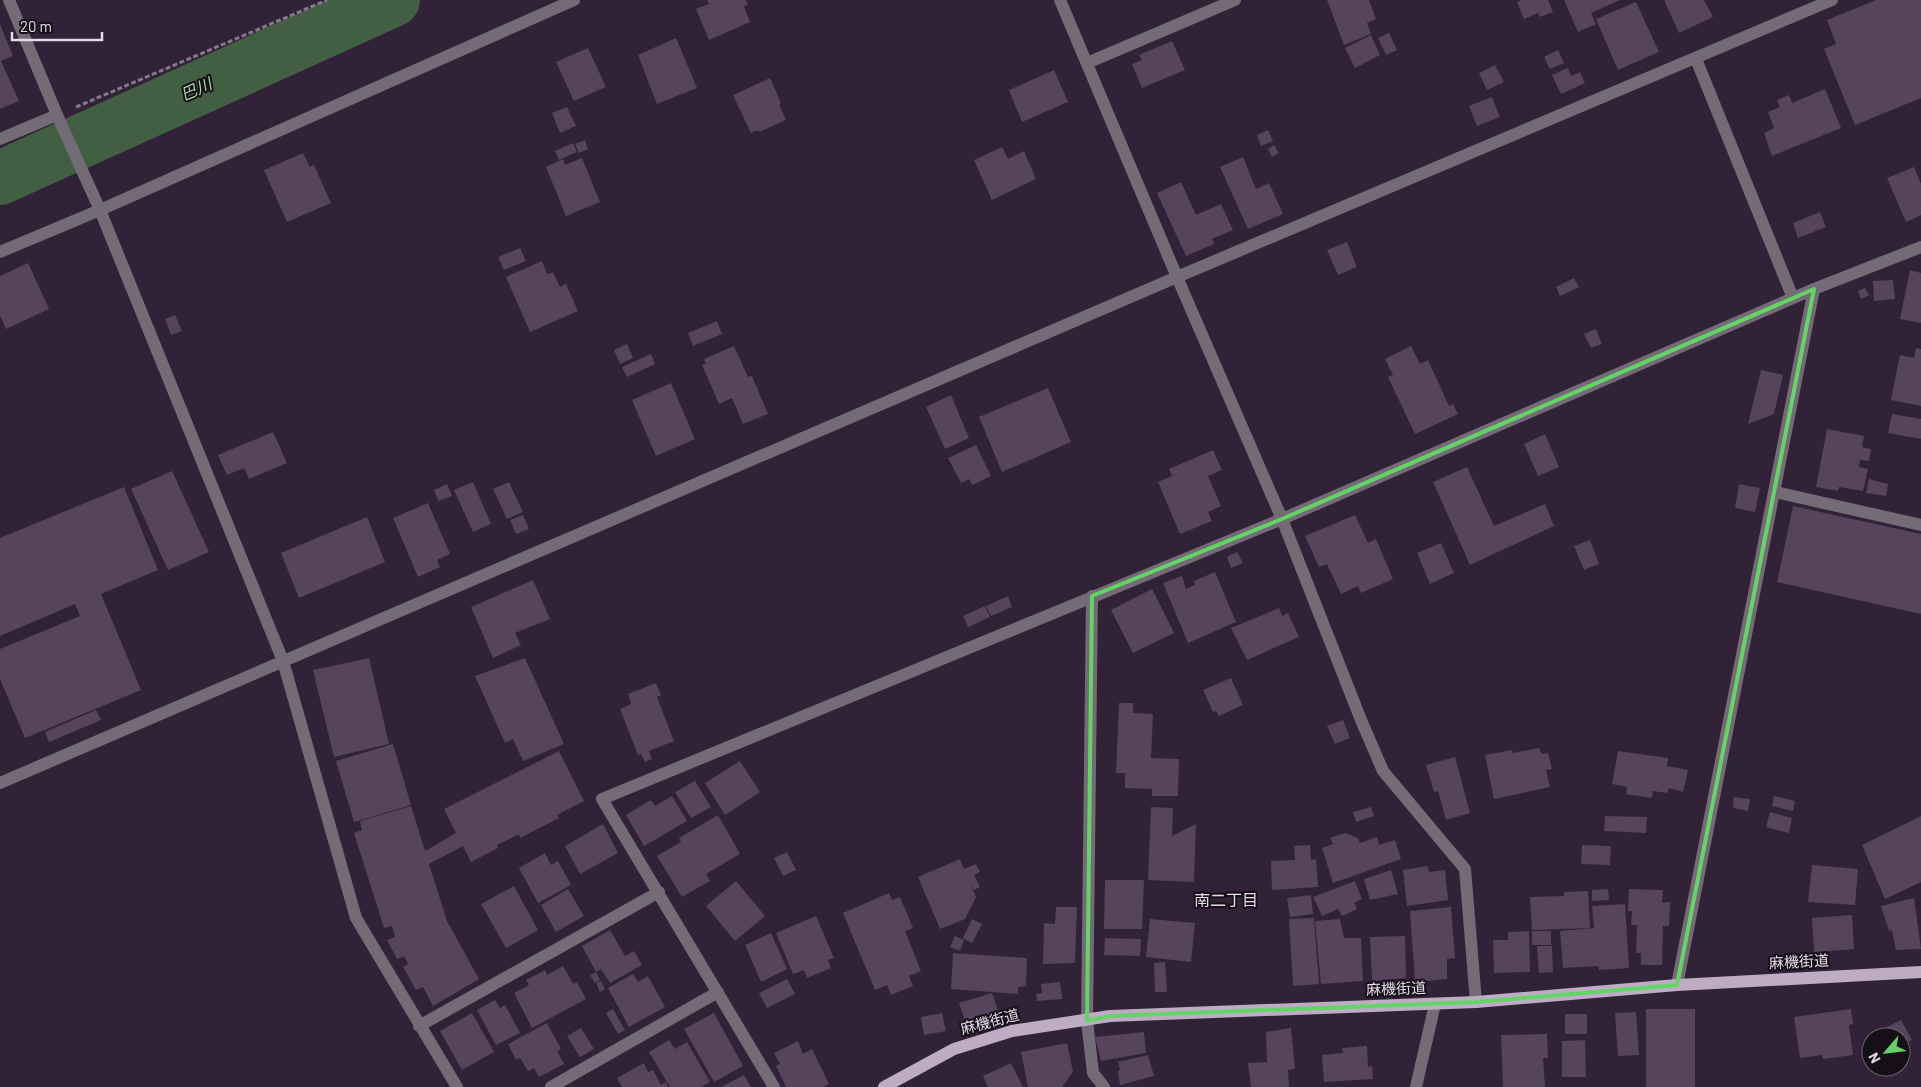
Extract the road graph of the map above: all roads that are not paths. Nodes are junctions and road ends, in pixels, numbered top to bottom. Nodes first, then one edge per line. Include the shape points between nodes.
1 (9, 0) edge
2 (574, 0) edge
3 (1060, 0) edge
4 (1234, 0) edge
5 (1832, 0) edge
6 (1696, 59) junction
7 (1087, 63) junction
8 (57, 115) junction
9 (0, 139) edge
10 (100, 210) junction
11 (1921, 247) edge
12 (0, 252) edge
13 (1177, 277) junction
14 (1814, 289) junction
15 (1794, 298) junction
16 (1775, 492) junction
17 (1282, 519) junction
18 (1921, 525) edge
19 (1092, 596) junction
20 (283, 661) junction
21 (0, 782) edge
22 (658, 892) junction
23 (1921, 972) edge
24 (1676, 985) junction
25 (718, 992) junction
26 (1476, 1002) junction
27 (1435, 1004) junction
28 (1087, 1021) junction
29 (419, 1026) junction
30 (457, 1087) edge
31 (551, 1087) edge
32 (774, 1087) edge
33 (884, 1087) edge
34 (1104, 1087) edge
35 (1416, 1087) edge

1 - 8 street
2 - 10 street
3 - 7 street
4 - 7 street
5 - 6 street
6 - 13 street
6 - 15 street
7 - 13 street
8 - 9 street
8 - 10 street
10 - 12 street
10 - 20 street
11 - 14 street
13 - 17 street
13 - 20 street
14 - 15 street
14 - 16 street
15 - 17 street
16 - 18 street
16 - 24 street
17 - 19 street
17 - 26 street via 1383,771 1465,869
19 - 22 street via 602,799
19 - 28 street
20 - 21 street
20 - 29 street via 356,918
22 - 25 street
22 - 29 street
23 - 24 main road, 麻機街道
24 - 26 main road, 麻機街道
25 - 31 street
25 - 32 street
26 - 27 main road, 麻機街道
27 - 28 main road, 麻機街道 via 1110,1016
27 - 35 street
28 - 33 main road, 麻機街道 via 1012,1031 954,1048
28 - 34 street via 1093,1073
29 - 30 street

